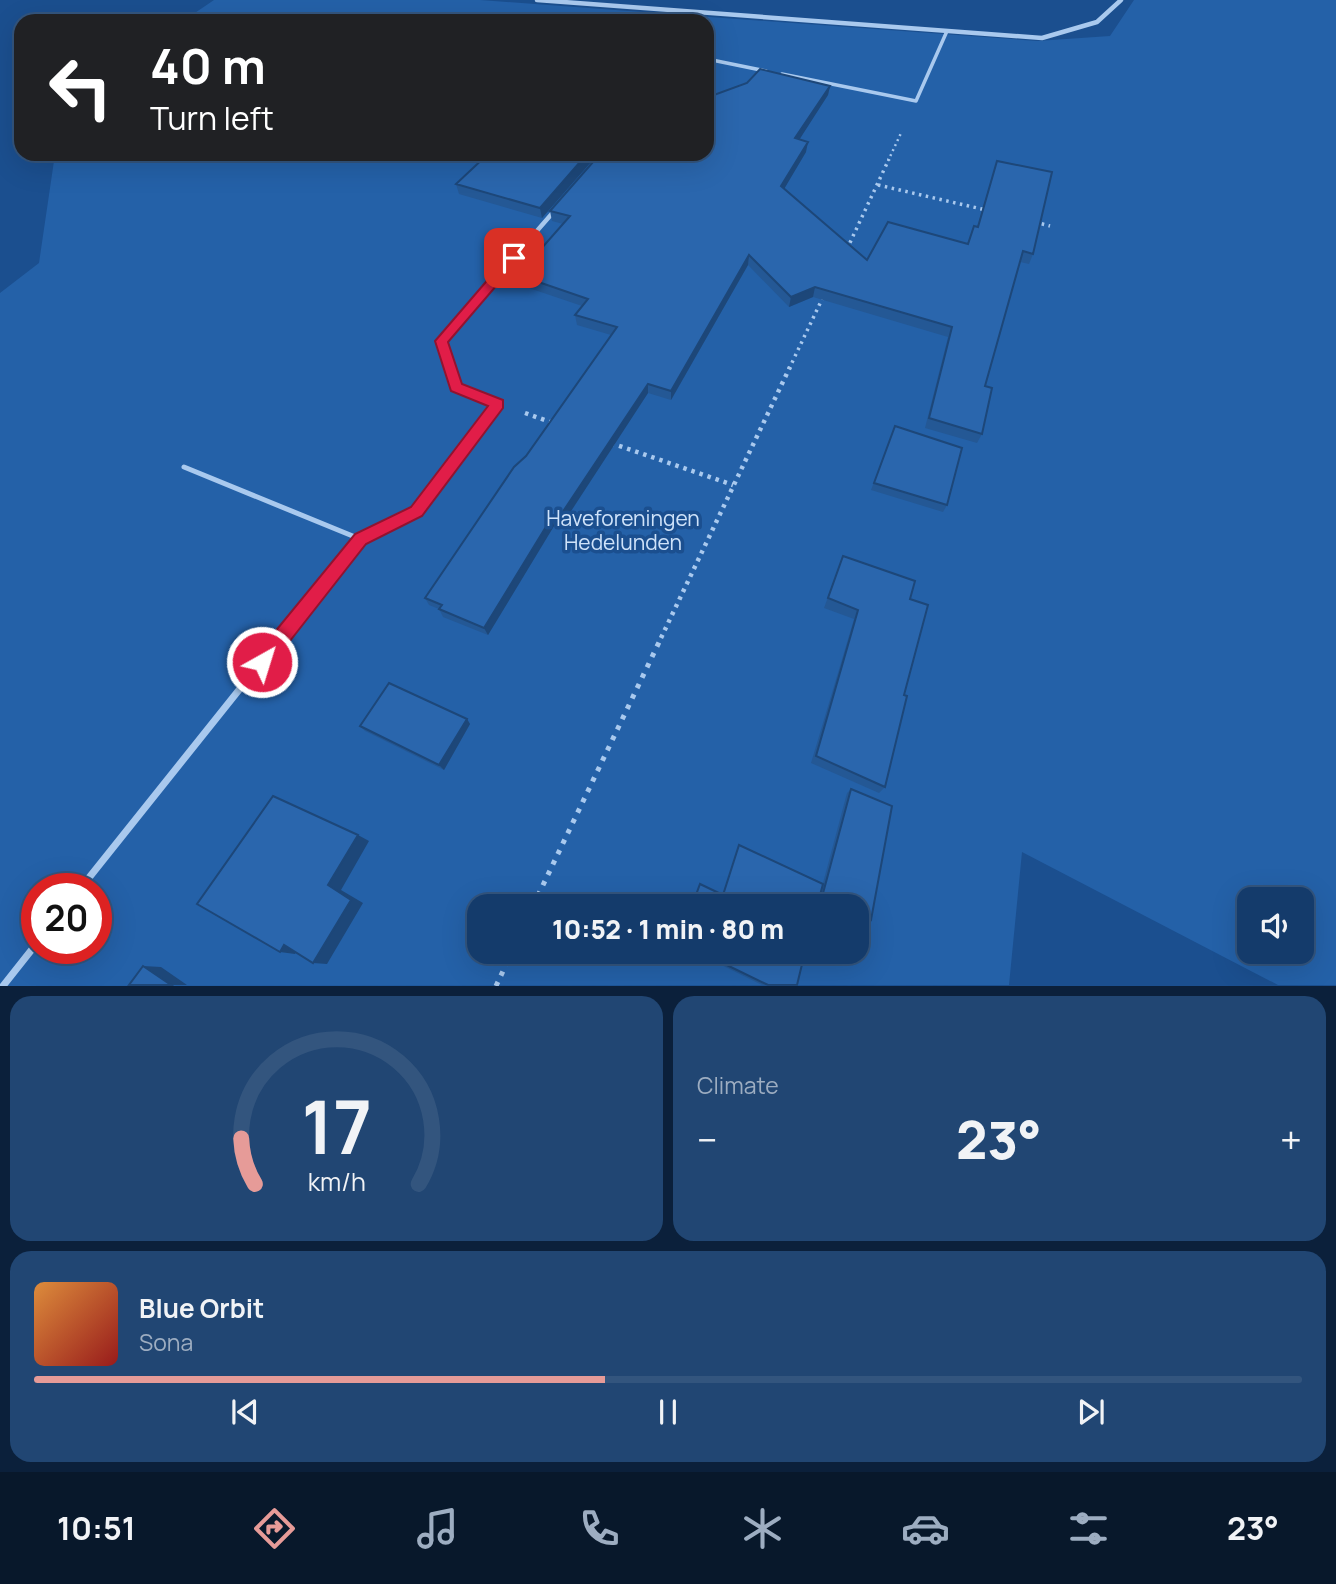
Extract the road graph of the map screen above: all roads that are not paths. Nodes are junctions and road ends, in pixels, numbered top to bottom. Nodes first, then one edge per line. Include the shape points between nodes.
1 (537, 0) edge
2 (1121, 0) edge
3 (947, 31) junction
4 (714, 60) edge
5 (559, 206) edge
6 (184, 467) dead end
7 (360, 539) junction
8 (93, 873) edge
9 (21, 963) edge
10 (3, 985) edge

1 - 3 street
2 - 3 street via 1113,14 1085,29 1042,38
3 - 4 lane via 916,101
5 - 7 lane via 441,341 456,387 498,404 417,512
6 - 7 lane
7 - 8 lane
9 - 10 lane

